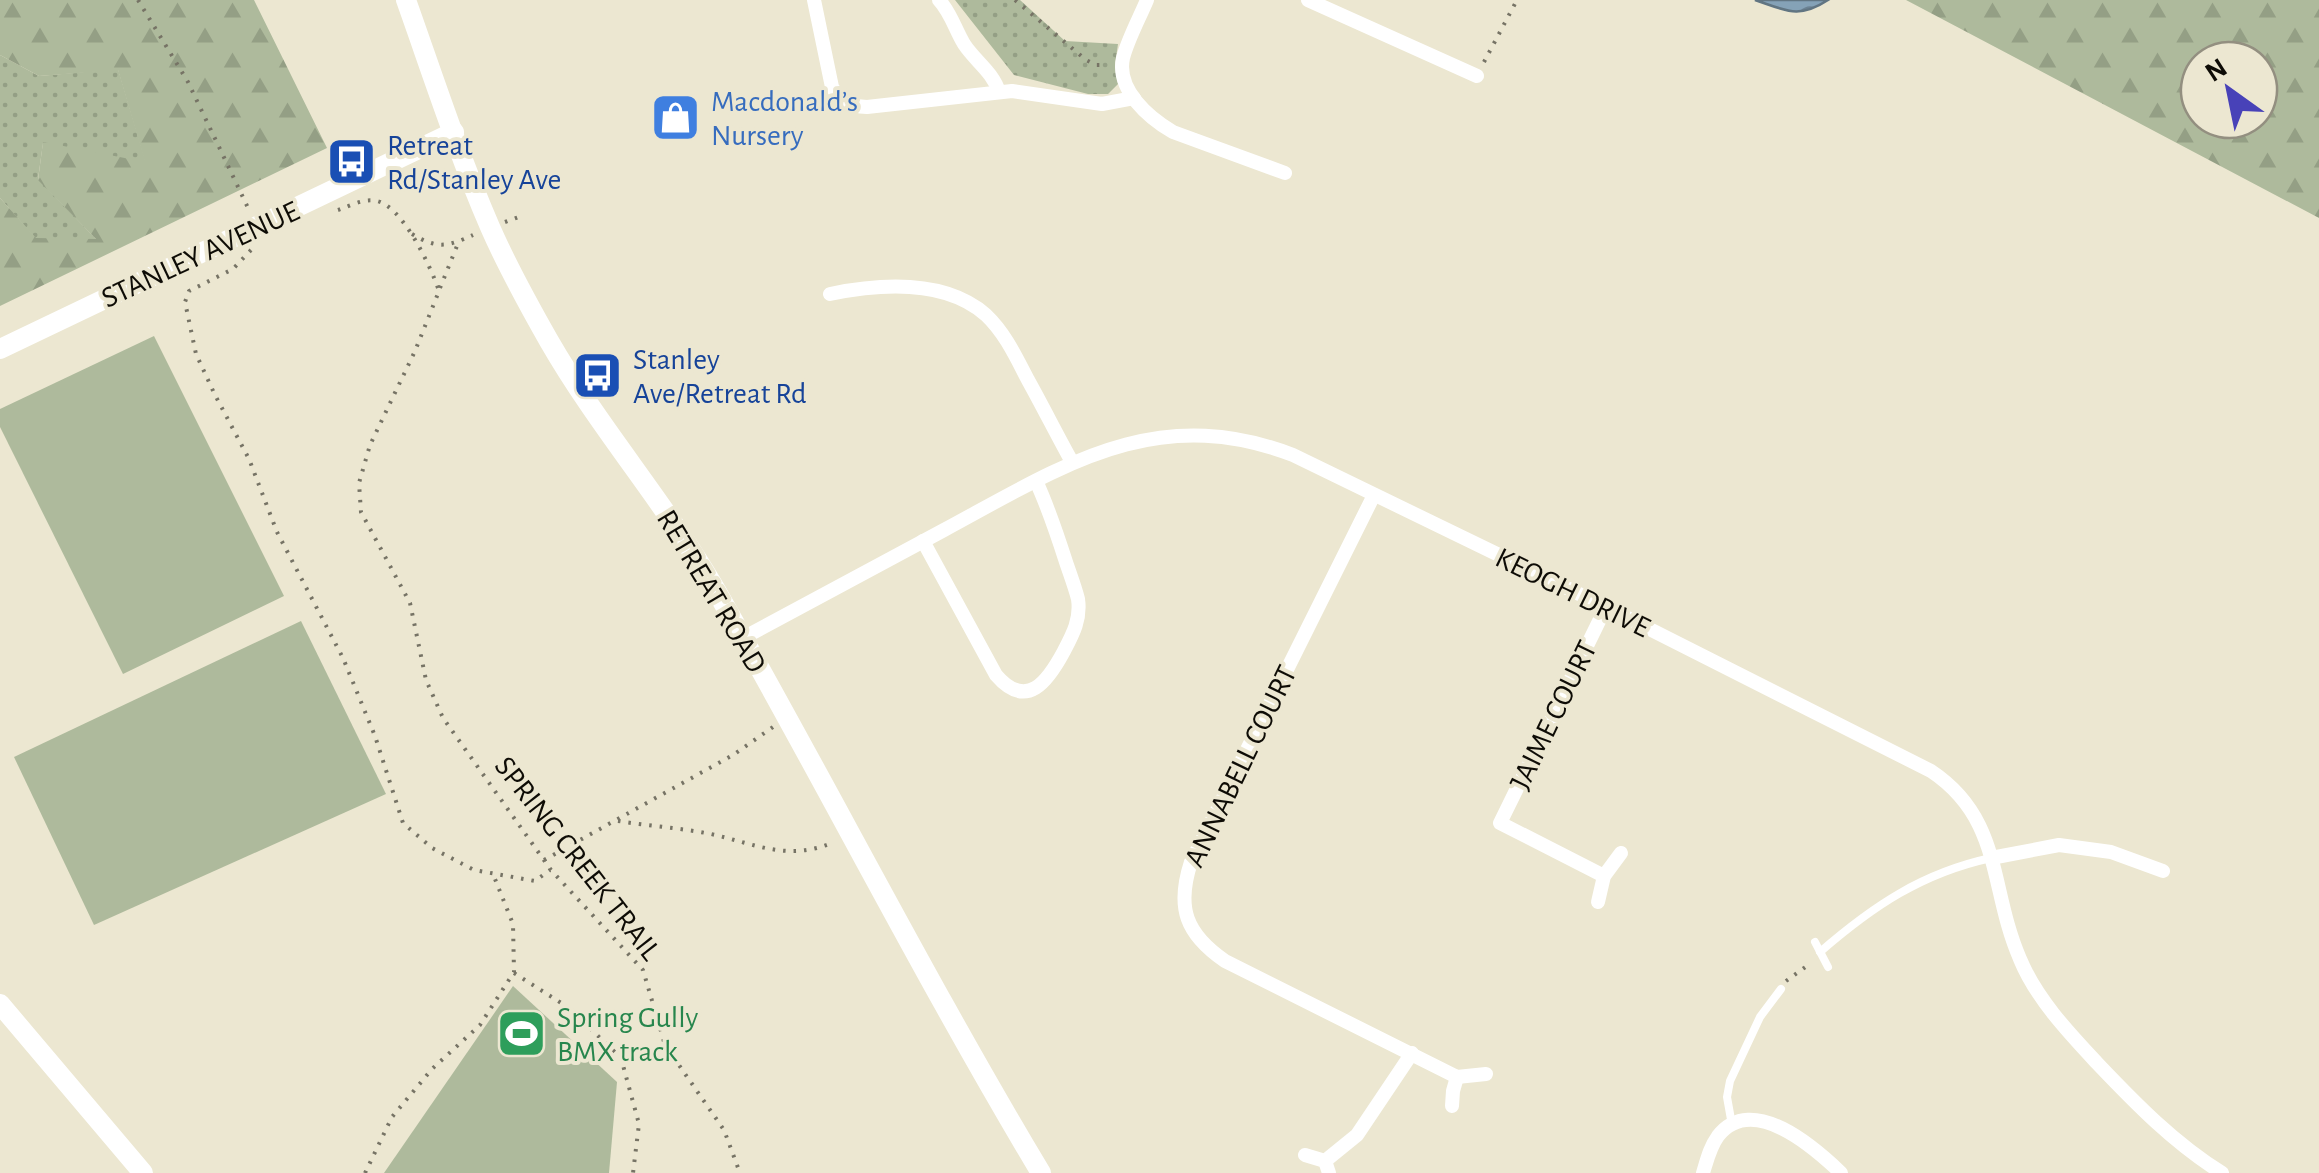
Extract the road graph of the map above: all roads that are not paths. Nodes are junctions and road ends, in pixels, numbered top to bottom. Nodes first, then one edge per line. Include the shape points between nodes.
1 (406, 0) edge
2 (814, 0) edge
3 (939, 0) edge
4 (1147, 0) edge
5 (1308, 0) edge
6 (1477, 76) road end
7 (998, 92) junction
8 (1134, 98) junction
9 (454, 132) junction
10 (1285, 173) dead end
11 (830, 294) dead end
12 (0, 349) edge
13 (1072, 462) junction
14 (1036, 481) junction
15 (1374, 495) junction
16 (924, 541) junction
17 (1606, 607) junction
18 (743, 638) junction
19 (1621, 853) dead end
20 (1990, 858) junction
21 (2163, 872) dead end
22 (1604, 876) junction
23 (1598, 902) dead end
24 (1816, 942) dead end
25 (1820, 952) junction
26 (1828, 966) dead end
27 (1780, 989) road end
28 (0, 1004) edge
29 (1412, 1054) junction
30 (1486, 1074) dead end
31 (1457, 1076) junction
32 (1452, 1106) dead end
33 (1732, 1125) junction
34 (1305, 1156) dead end
35 (1327, 1167) edge
36 (143, 1173) edge
37 (1041, 1173) edge
38 (1704, 1173) edge
39 (1842, 1173) edge
40 (2222, 1173) edge

1 - 9 street, RETREAT ROAD
2 - 7 street via 832,87 845,102 866,107
3 - 7 street
4 - 8 street via 1122,64
5 - 6 street
7 - 8 street via 1102,104
8 - 10 street via 1173,132
9 - 12 street, STANLEY AVENUE via 260,235 191,256
9 - 18 street, RETREAT ROAD via 490,227 570,376 679,532
11 - 13 street via 911,288 982,312 1004,336
13 - 14 street, KEOGH DRIVE
13 - 15 street, KEOGH DRIVE via 1162,438 1232,438 1293,455
14 - 16 street, KEOGH DRIVE
14 - 16 street via 1078,614 1053,673 1035,689 1014,690 996,674
15 - 17 street, KEOGH DRIVE
15 - 29 street, ANNABELL COURT via 1191,862 1183,899 1192,928 1225,961
16 - 18 street, KEOGH DRIVE
17 - 20 street, KEOGH DRIVE via 1932,771 1962,796
17 - 22 street, JAIME COURT via 1500,824
18 - 37 street, RETREAT ROAD
19 - 22 street
20 - 21 street via 2058,845 2111,852
20 - 25 lane via 1905,890
20 - 40 street, KEOGH DRIVE via 2019,958 2048,1007 2138,1108
22 - 23 street
24 - 25 lane
25 - 26 lane
27 - 33 lane via 1730,1081
28 - 36 street
29 - 31 street, ANNABELL COURT
29 - 35 street via 1358,1135
30 - 31 street, ANNABELL COURT
31 - 32 street
33 - 38 street via 1718,1136
33 - 39 street via 1776,1125
34 - 35 street

